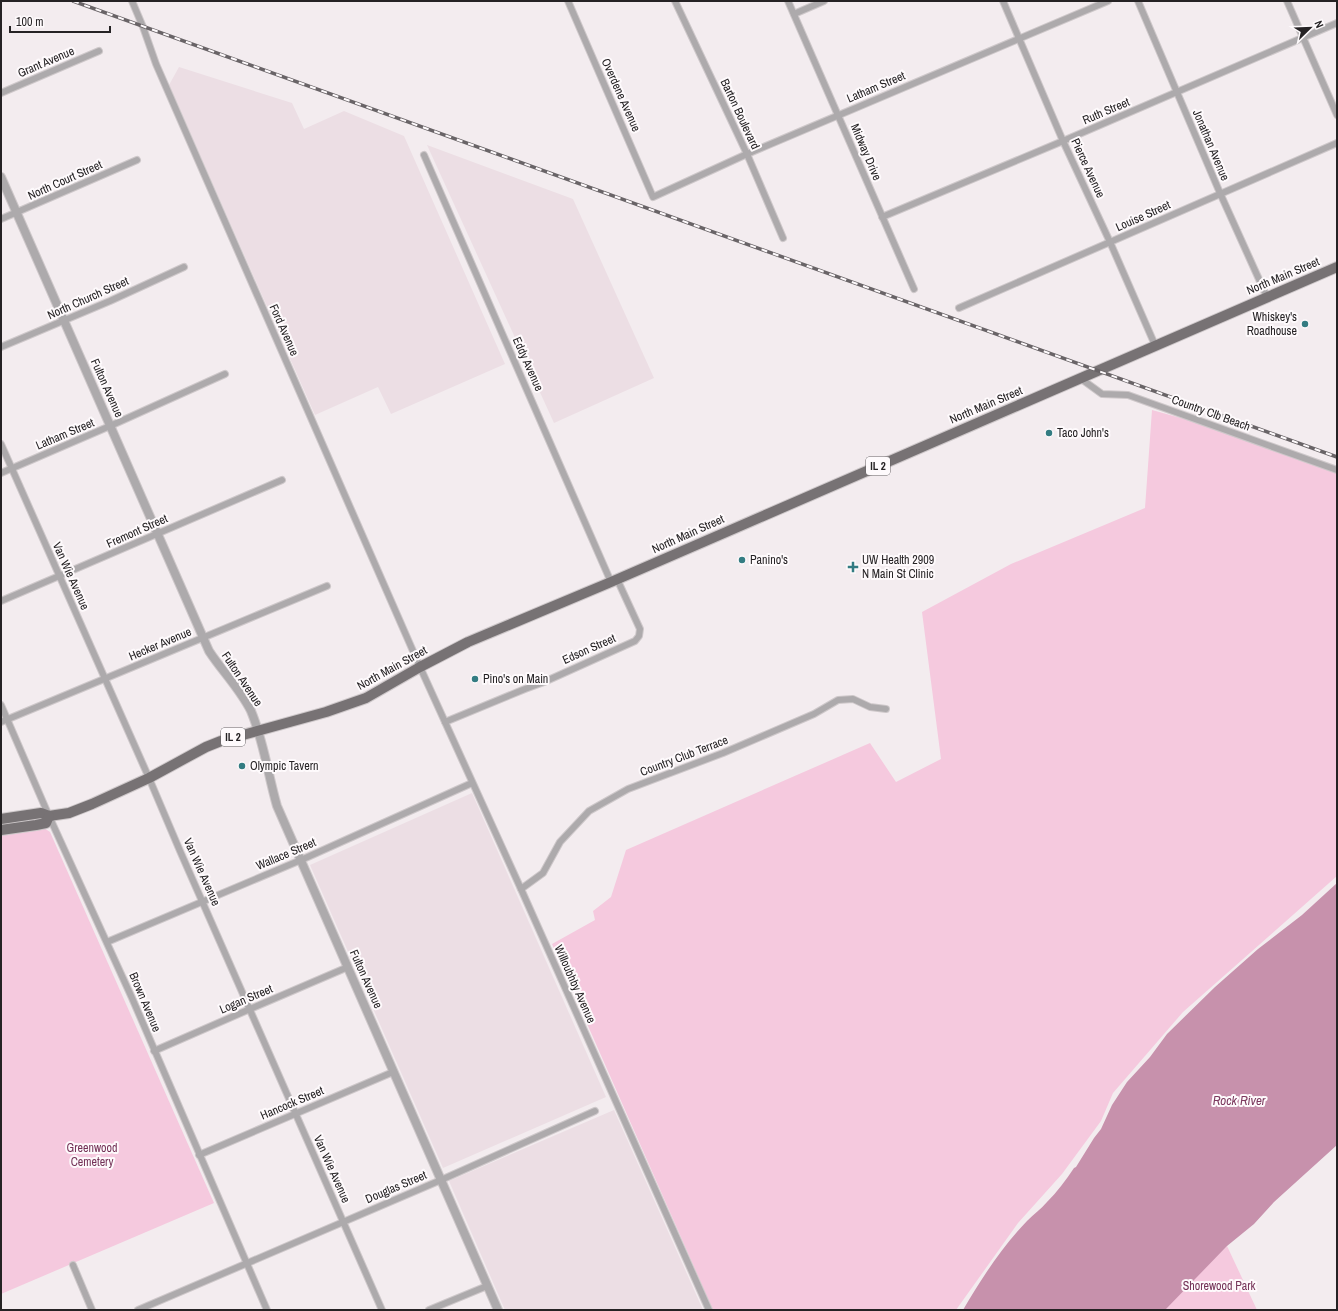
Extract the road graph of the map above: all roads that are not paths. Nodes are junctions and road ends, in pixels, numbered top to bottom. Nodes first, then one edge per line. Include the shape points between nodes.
1 (132, 1) edge
2 (568, 1) edge
3 (675, 1) edge
4 (788, 1) edge
5 (824, 1) edge
6 (1003, 1) edge
7 (1108, 1) edge
8 (1138, 1) edge
9 (1286, 1) edge
10 (794, 14) junction
11 (1337, 23) edge
12 (1302, 38) junction
13 (1020, 39) junction
14 (99, 51) dead end
15 (1177, 92) junction
16 (1, 93) edge
17 (838, 115) junction
18 (1337, 115) edge
19 (1063, 141) junction
20 (1337, 143) edge
21 (747, 154) junction
22 (424, 155) dead end
23 (137, 160) dead end
24 (1, 177) edge
25 (1220, 193) junction
26 (653, 197) joint
27 (17, 213) junction
28 (882, 217) junction
29 (1, 219) edge
30 (783, 238) dead end
31 (1110, 242) junction
32 (1337, 266) edge
33 (184, 267) dead end
34 (914, 289) dead end
35 (1267, 297) junction
36 (958, 308) dead end
37 (64, 320) junction
38 (1155, 345) junction
39 (1, 347) edge
40 (225, 374) dead end
41 (1080, 378) junction
42 (110, 426) junction
43 (1, 444) edge
44 (12, 468) junction
45 (1337, 470) edge
46 (1, 473) edge
47 (282, 480) dead end
48 (157, 534) junction
49 (60, 577) junction
50 (614, 580) junction
51 (327, 586) dead end
52 (1, 601) edge
53 (203, 638) junction
54 (420, 667) junction
55 (105, 679) junction
56 (1, 705) edge
57 (886, 709) dead end
58 (4, 720) edge
59 (445, 722) junction
60 (258, 731) junction
61 (149, 778) junction
62 (472, 783) junction
63 (49, 816) junction
64 (1, 819) edge
65 (1, 830) edge
66 (301, 860) junction
67 (521, 889) junction
68 (202, 902) junction
69 (107, 942) junction
70 (348, 968) junction
71 (250, 1009) junction
72 (154, 1051) junction
73 (393, 1072) junction
74 (595, 1111) dead end
75 (296, 1114) junction
76 (199, 1155) junction
77 (441, 1180) junction
78 (343, 1221) junction
79 (247, 1263) junction
80 (73, 1266) dead end
81 (488, 1286) junction
82 (92, 1310) edge
83 (138, 1310) edge
84 (267, 1310) edge
85 (382, 1310) edge
86 (429, 1310) edge
87 (498, 1310) edge
88 (709, 1310) edge

1 - 54 street, Ford Avenue via 156,64
2 - 26 street, Overdene Avenue
3 - 21 street, Barton Boulevard
4 - 10 street, Midway Drive
5 - 10 street
6 - 13 street, Pierce Avenue
7 - 13 street, Latham Street
8 - 15 street, Jonathan Avenue
9 - 12 street
10 - 17 street, Midway Drive
11 - 12 street, Ruth Street
12 - 15 street, Ruth Street
12 - 18 street
13 - 17 street, Latham Street
13 - 19 street, Pierce Avenue
14 - 16 street, Grant Avenue
15 - 19 street, Ruth Street
15 - 25 street, Jonathan Avenue
17 - 21 street, Latham Street
17 - 28 street, Midway Drive
19 - 28 street, Ruth Street
19 - 31 street, Pierce Avenue
20 - 25 street, Louise Street
21 - 26 street, Latham Street
21 - 30 street, Barton Boulevard
22 - 50 street, Eddy Avenue
23 - 27 street, North Court Street
24 - 27 street, Fulton Avenue
25 - 31 street, Louise Street
25 - 35 street, Jonathan Avenue
27 - 29 street, North Court Street
27 - 37 street, Fulton Avenue
28 - 34 street, Midway Drive
31 - 36 street, Louise Street
31 - 38 street, Pierce Avenue
32 - 35 main road, North Main Street / IL 2
33 - 37 street, North Church Street
35 - 38 main road, North Main Street / IL 2
37 - 39 street, North Church Street
37 - 42 street, Fulton Avenue
38 - 41 main road, North Main Street / IL 2
40 - 42 street, Latham Street
41 - 45 street, Country Clb Beach via 1102,394 1128,395
41 - 50 main road, North Main Street / IL 2
42 - 44 street, Latham Street
42 - 48 street, Fulton Avenue
43 - 44 street, Van Wie Avenue
44 - 46 street, Latham Street
44 - 49 street, Van Wie Avenue
47 - 48 street, Fremont Street
48 - 49 street, Fremont Street
48 - 53 street, Fulton Avenue
49 - 52 street, Fremont Street
49 - 55 street, Van Wie Avenue
50 - 54 main road, North Main Street / IL 2 via 468,642
50 - 59 street, Edson Street via 640,629 635,641 544,682
51 - 53 street, Hecker Avenue
53 - 55 street, Hecker Avenue
53 - 60 street, Fulton Avenue via 209,651 246,703
54 - 59 street, Willoubhby Avenue
54 - 60 main road, North Main Street / IL 2 via 366,698
55 - 58 street, Hecker Avenue
55 - 61 street, Van Wie Avenue
56 - 58 street, Brown Avenue
57 - 67 street, Country Club Terrace via 870,707 854,699 838,700 814,714 723,753 628,789 589,811 560,842 543,873
58 - 63 street, Brown Avenue
59 - 62 street, Willoubhby Avenue
60 - 61 main road, North Main Street / IL 2 via 210,745
60 - 66 street, Fulton Avenue via 278,806
61 - 63 main road, North Main Street / IL 2 via 69,813
61 - 68 street, Van Wie Avenue
62 - 66 street, Wallace Street
62 - 67 street, Willoubhby Avenue
63 - 64 main road, North Main Street / IL 2 via 41,813
63 - 65 main road, North Main Street / IL 2 via 46,823
63 - 69 street, Brown Avenue
66 - 68 street, Wallace Street
66 - 70 street, Fulton Avenue
67 - 88 street, Willoubhby Avenue
68 - 69 street, Wallace Street
68 - 71 street, Van Wie Avenue
69 - 72 street, Brown Avenue
70 - 71 street, Logan Street
70 - 73 street, Fulton Avenue
71 - 72 street, Logan Street
71 - 75 street, Van Wie Avenue
72 - 76 street, Brown Avenue
73 - 75 street, Hancock Street
73 - 77 street, Fulton Avenue
74 - 77 street, Douglas Street
75 - 76 street, Hancock Street
75 - 78 street, Van Wie Avenue
76 - 79 street, Brown Avenue
77 - 78 street, Douglas Street
77 - 81 street, Fulton Avenue
78 - 79 street, Douglas Street
78 - 85 street, Van Wie Avenue
79 - 83 street, Douglas Street
79 - 84 street, Brown Avenue
80 - 82 street
81 - 86 street
81 - 87 street, Fulton Avenue

